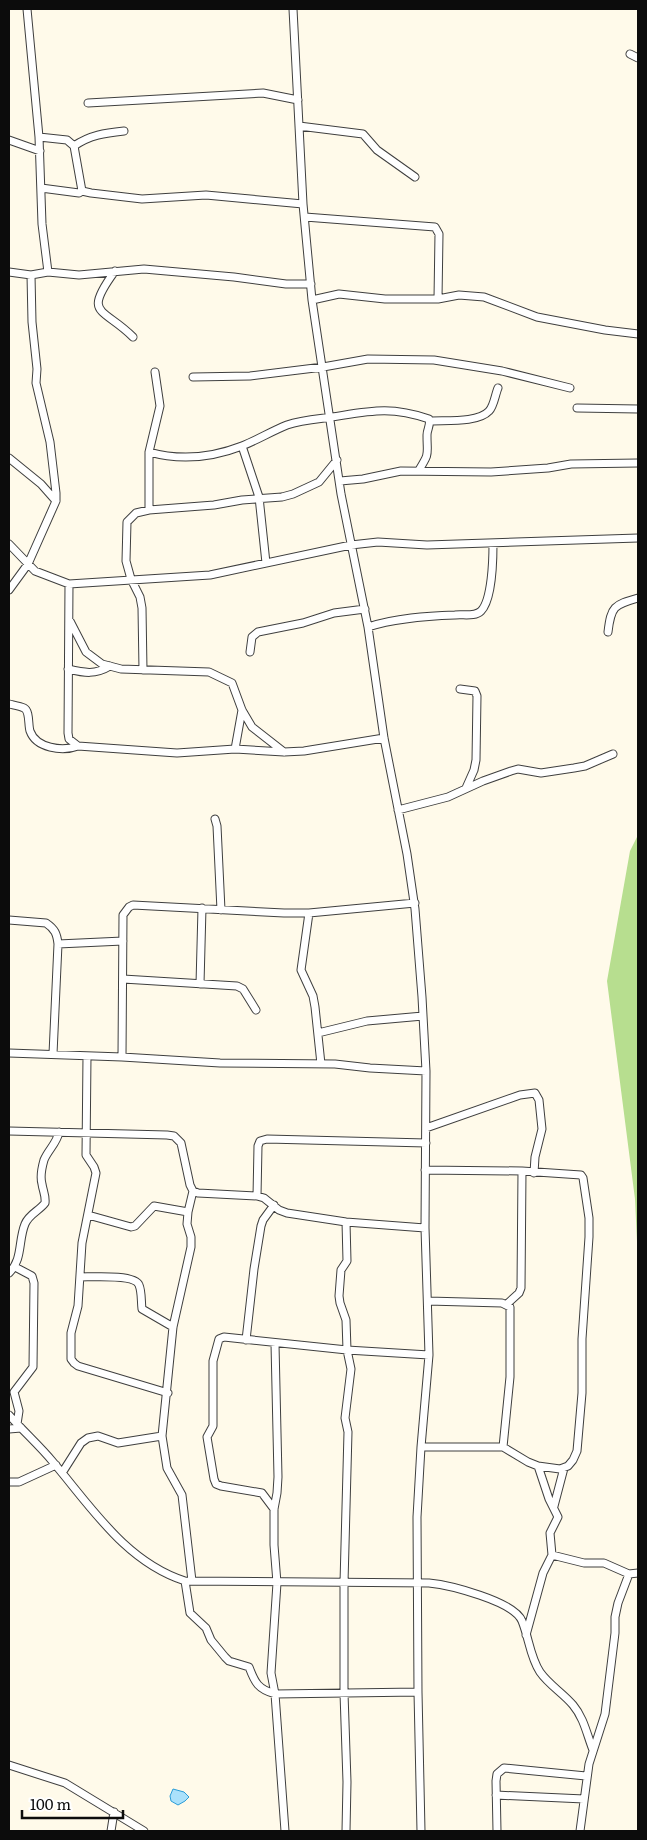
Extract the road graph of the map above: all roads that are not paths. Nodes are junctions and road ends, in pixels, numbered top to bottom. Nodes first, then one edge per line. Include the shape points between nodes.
1 (27, 9) edge
2 (293, 9) edge
3 (630, 54) dead end
4 (638, 58) edge
5 (298, 100) junction
6 (88, 102) dead end
7 (299, 126) junction
8 (124, 131) dead end
9 (39, 137) junction
10 (9, 140) edge
11 (74, 146) junction
12 (40, 151) junction
13 (415, 177) dead end
14 (41, 188) junction
15 (82, 191) junction
16 (303, 204) junction
17 (305, 217) junction
18 (115, 271) junction
19 (9, 272) edge
20 (48, 272) junction
21 (31, 275) junction
22 (311, 284) junction
23 (438, 299) junction
24 (312, 300) junction
25 (638, 334) edge
26 (133, 337) dead end
27 (323, 367) junction
28 (155, 372) dead end
29 (194, 377) dead end
30 (498, 388) dead end
31 (570, 388) dead end
32 (577, 408) dead end
33 (638, 409) edge
34 (330, 417) junction
35 (430, 421) junction
36 (242, 446) junction
37 (149, 452) junction
38 (9, 458) edge
39 (337, 460) junction
40 (638, 463) edge
41 (419, 470) junction
42 (340, 480) junction
43 (259, 497) junction
44 (56, 501) junction
45 (149, 510) junction
46 (638, 538) edge
47 (9, 544) edge
48 (493, 544) junction
49 (352, 545) junction
50 (266, 563) junction
51 (28, 564) junction
52 (130, 579) junction
53 (69, 584) junction
54 (9, 590) edge
55 (638, 598) edge
56 (365, 609) junction
57 (68, 619) junction
58 (368, 627) junction
59 (608, 632) dead end
60 (250, 652) dead end
61 (110, 666) junction
62 (68, 669) junction
63 (143, 670) junction
64 (460, 690) dead end
65 (9, 704) edge
66 (242, 710) junction
67 (384, 738) junction
68 (78, 746) junction
69 (235, 749) junction
70 (284, 752) junction
71 (613, 754) dead end
72 (465, 788) junction
73 (398, 810) junction
74 (215, 819) dead end
75 (414, 903) junction
76 (202, 908) junction
77 (221, 910) junction
78 (309, 912) junction
79 (9, 920) edge
80 (123, 941) junction
81 (58, 944) junction
82 (123, 979) junction
83 (200, 984) junction
84 (256, 1010) dead end
85 (423, 1016) junction
86 (318, 1034) junction
87 (9, 1053) edge
88 (53, 1054) junction
89 (87, 1056) junction
90 (122, 1057) junction
91 (321, 1064) junction
92 (426, 1071) junction
93 (426, 1128) junction
94 (9, 1131) edge
95 (59, 1132) junction
96 (86, 1133) junction
97 (426, 1143) junction
98 (426, 1170) junction
99 (522, 1171) junction
100 (534, 1173) junction
101 (193, 1191) junction
102 (257, 1196) junction
103 (274, 1205) junction
104 (188, 1212) junction
105 (88, 1215) junction
106 (346, 1222) junction
107 (425, 1228) junction
108 (15, 1267) junction
109 (9, 1273) edge
110 (81, 1277) junction
111 (428, 1301) junction
112 (507, 1304) junction
113 (173, 1327) junction
114 (246, 1340) junction
115 (275, 1344) junction
116 (347, 1350) junction
117 (429, 1355) junction
118 (168, 1392) junction
119 (9, 1415) edge
120 (19, 1426) junction
121 (9, 1429) edge
122 (162, 1436) junction
123 (420, 1447) junction
124 (503, 1447) junction
125 (56, 1465) junction
126 (538, 1466) junction
127 (564, 1468) junction
128 (62, 1473) junction
129 (9, 1482) edge
130 (554, 1506) junction
131 (274, 1509) junction
132 (552, 1555) junction
133 (638, 1573) edge
134 (629, 1574) junction
135 (189, 1581) junction
136 (277, 1583) junction
137 (344, 1583) junction
138 (418, 1583) junction
139 (526, 1635) junction
140 (418, 1692) junction
141 (344, 1693) junction
142 (275, 1694) junction
143 (593, 1750) junction
144 (9, 1765) edge
145 (586, 1776) junction
146 (496, 1795) junction
147 (584, 1799) junction
148 (114, 1812) junction
149 (111, 1831) edge
150 (144, 1831) edge
151 (285, 1831) edge
152 (346, 1831) edge
153 (421, 1831) edge
154 (497, 1831) edge
155 (580, 1831) edge

1 - 9 street
2 - 5 street
3 - 4 street
5 - 6 street via 263,93
5 - 7 street
7 - 13 street via 363,134 377,150
7 - 16 street
8 - 11 street via 98,134
9 - 11 street via 67,140
9 - 12 street
10 - 12 street
11 - 15 street
12 - 14 street
14 - 15 street
14 - 20 street
15 - 16 street via 142,199 206,195
16 - 17 street
17 - 22 street
17 - 23 street via 435,227 439,234
18 - 20 street via 78,275
18 - 22 street via 144,269
18 - 26 street via 98,295 97,302 101,311
19 - 21 street
20 - 21 street
21 - 44 street via 36,383 50,442
22 - 24 street
23 - 24 street via 385,299 339,294
23 - 25 street via 459,295 484,297 537,317
24 - 27 street
27 - 29 street via 250,376
27 - 31 street via 368,359 434,360 502,370
27 - 34 street
28 - 37 street via 160,406
30 - 35 street via 490,410 481,417
32 - 33 street
34 - 35 street via 398,410
34 - 36 street via 288,425
34 - 39 street
35 - 41 street via 427,432 429,452
36 - 37 street via 190,459
36 - 43 street
37 - 45 street
38 - 44 street
39 - 42 street
39 - 43 street via 319,482 306,489 282,497
40 - 41 street via 571,464 491,472
41 - 42 street
42 - 49 street
43 - 45 street via 214,505
43 - 50 street
44 - 51 street
45 - 52 street via 136,513 127,522 126,561
46 - 48 street
47 - 51 street
48 - 49 street via 386,542
48 - 58 street via 493,568 486,600 482,610 476,614 437,615
49 - 50 street
49 - 56 street
50 - 52 street via 210,575
51 - 53 street via 46,577
51 - 54 street
52 - 53 street
52 - 63 street via 140,597
53 - 57 street
55 - 59 street via 619,604 610,614
56 - 58 street
56 - 60 street via 334,613 258,632 252,637
57 - 61 street via 86,652
57 - 62 street
58 - 67 street
61 - 62 street via 102,671 85,673
61 - 63 street
62 - 68 street via 68,733 72,743
63 - 66 street via 209,672 232,683
64 - 72 street via 475,691 477,696 476,760
65 - 68 street via 26,710 35,740 50,747
66 - 69 street
66 - 70 street via 252,727
67 - 70 street via 304,752
67 - 73 street
68 - 69 street via 177,753
69 - 70 street
71 - 72 street via 574,768 541,773 511,771
72 - 73 street via 448,797
73 - 75 street
74 - 77 street via 218,826
75 - 78 street
75 - 85 street
76 - 77 street
76 - 80 street via 129,906 123,914
76 - 83 street
77 - 78 street
78 - 86 street via 301,970 313,996
79 - 81 street via 46,923 54,930
80 - 81 street
80 - 82 street
81 - 88 street
82 - 83 street
82 - 90 street
83 - 84 street via 240,987
85 - 86 street via 367,1021
85 - 92 street
86 - 91 street
87 - 88 street
88 - 89 street
89 - 90 street
89 - 96 street
90 - 91 street via 220,1064
91 - 92 street
92 - 93 street
93 - 97 street
93 - 100 street via 534,1093 542,1129 534,1157
94 - 95 street
95 - 96 street
95 - 108 street via 43,1166 41,1177 45,1203 26,1222
96 - 101 street via 174,1136 183,1149
96 - 105 street via 86,1155 96,1173
97 - 98 street
97 - 102 street via 266,1139 258,1146
98 - 99 street
98 - 107 street
99 - 100 street
99 - 112 street via 521,1288
100 - 127 street via 583,1176 589,1218 577,1450
101 - 102 street
101 - 104 street
102 - 103 street
103 - 106 street via 286,1213
103 - 114 street via 261,1226
104 - 105 street via 154,1206 131,1227
104 - 113 street via 191,1247
105 - 110 street via 82,1243
106 - 107 street
106 - 116 street via 347,1261 341,1270 339,1296 346,1320
107 - 111 street
108 - 109 street
108 - 120 street via 32,1276 34,1283 32,1367 14,1392 20,1415
110 - 113 street via 136,1280 140,1286 142,1309
110 - 118 street via 71,1333 71,1359 74,1364
111 - 112 street
111 - 117 street
112 - 124 street via 510,1310 510,1377
113 - 118 street
114 - 115 street
114 - 131 street via 221,1338 216,1346 213,1426 207,1437 216,1484 262,1493
115 - 116 street
115 - 131 street via 278,1493
116 - 117 street
116 - 137 street via 351,1369 345,1418 348,1432
117 - 123 street
118 - 122 street
119 - 120 street
120 - 121 street
120 - 125 street
122 - 128 street via 118,1443 98,1436 88,1438 81,1443
122 - 135 street via 167,1468 182,1495
123 - 124 street
123 - 138 street
124 - 126 street
125 - 128 street
125 - 129 street via 19,1482
126 - 127 street
126 - 130 street
127 - 130 street
128 - 135 street via 112,1532 138,1555 166,1575
130 - 132 street via 558,1517 550,1534
131 - 136 street
132 - 134 street via 584,1563 604,1563
132 - 139 street via 543,1573
133 - 134 street
134 - 143 street via 614,1617 605,1714
135 - 136 street
135 - 142 street via 190,1613 206,1628 229,1661 249,1667 257,1684
136 - 137 street
136 - 142 street via 271,1672
137 - 138 street
137 - 141 street
138 - 139 street via 445,1585 510,1608 522,1620
138 - 140 street
139 - 143 street via 537,1667 573,1706 583,1721
140 - 141 street
140 - 153 street
141 - 142 street
141 - 152 street via 348,1782
142 - 151 street
143 - 145 street
144 - 148 street via 65,1783
145 - 146 street via 504,1768 497,1774
145 - 147 street
146 - 147 street
146 - 154 street
147 - 155 street
148 - 149 street
148 - 150 street

